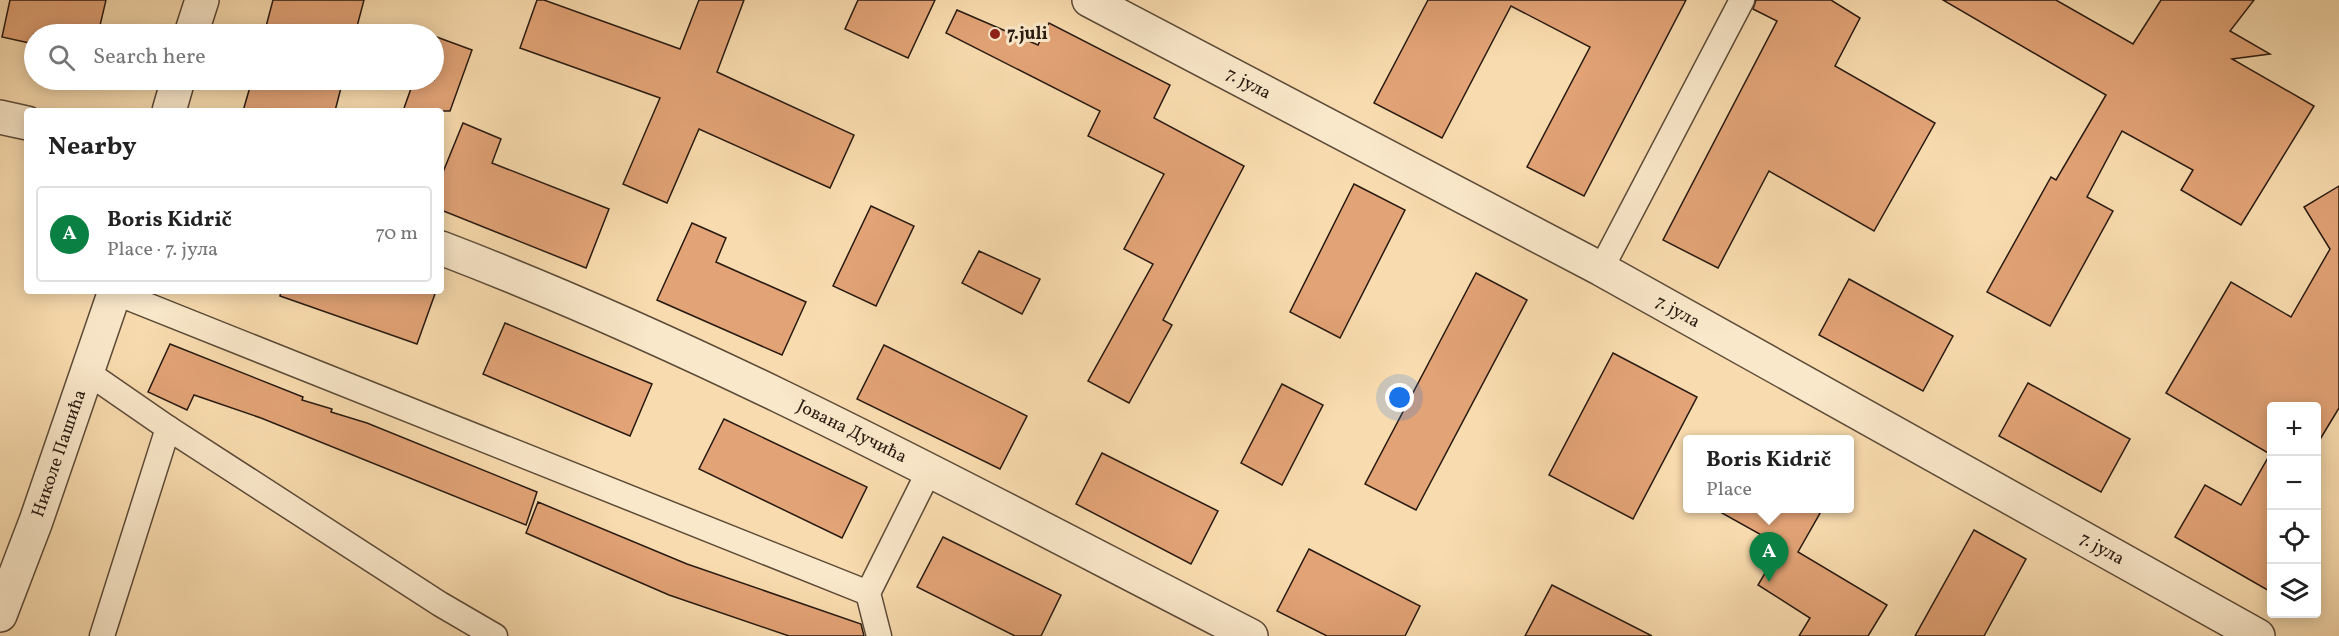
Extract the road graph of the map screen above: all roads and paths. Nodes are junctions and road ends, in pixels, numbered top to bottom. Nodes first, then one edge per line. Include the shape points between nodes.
1 (202, 0) edge
2 (1089, 0) edge
3 (1743, 0) edge
4 (194, 24) edge
5 (175, 90) edge
6 (170, 108) edge
7 (0, 117) edge
8 (24, 122) edge
9 (444, 249) edge
10 (1601, 270) junction
11 (113, 294) edge
12 (121, 294) edge
13 (87, 372) junction
14 (168, 428) junction
15 (929, 471) junction
16 (868, 593) junction
17 (0, 615) edge
18 (480, 632) edge
19 (102, 636) edge
20 (879, 636) edge
21 (1251, 636) edge
22 (2258, 636) edge

1 - 4 street
2 - 10 street, 7. јула
3 - 10 lane
5 - 6 street
7 - 8 street
9 - 15 street, Јована Дучића via 713,364
10 - 22 street, 7. јула
11 - 13 street, Николе Пашића
12 - 16 lane
13 - 14 lane
13 - 17 street, Николе Пашића
14 - 18 lane
14 - 19 lane
15 - 16 lane
15 - 21 street, Јована Дучића
16 - 20 lane

